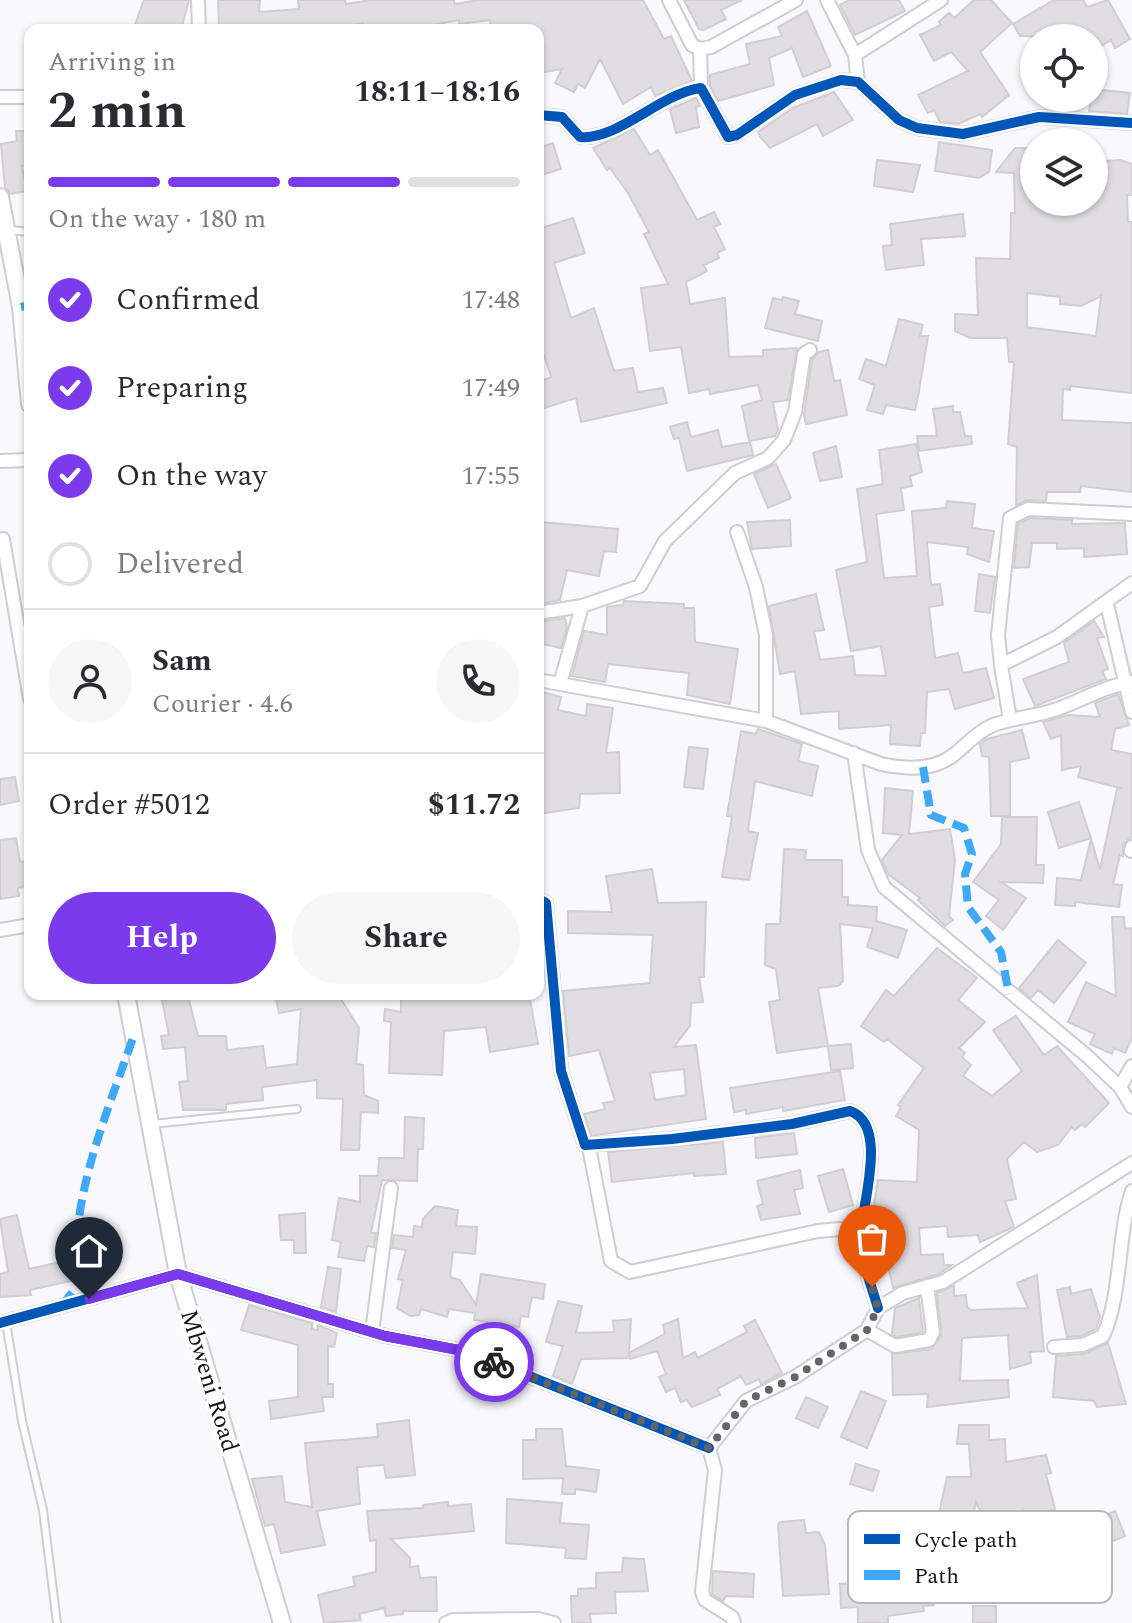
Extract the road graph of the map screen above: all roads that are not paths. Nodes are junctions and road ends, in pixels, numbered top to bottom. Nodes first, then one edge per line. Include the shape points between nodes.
1 (198, 0) edge
2 (669, 0) edge
3 (796, 0) edge
4 (827, 0) edge
5 (941, 0) edge
6 (199, 24) edge
7 (700, 49) junction
8 (855, 55) junction
9 (858, 82) junction
10 (701, 88) junction
11 (0, 97) edge
12 (24, 97) edge
13 (544, 116) edge
14 (1132, 123) edge
15 (0, 197) edge
16 (6, 230) junction
17 (24, 232) edge
18 (24, 339) edge
19 (810, 350) dead end
20 (24, 460) edge
21 (0, 461) edge
22 (1132, 514) edge
23 (737, 532) dead end
24 (3, 539) dead end
25 (1132, 583) edge
26 (1107, 604) junction
27 (582, 606) junction
28 (544, 612) edge
29 (24, 663) edge
30 (1001, 665) junction
31 (544, 681) edge
32 (1128, 682) edge
33 (560, 684) junction
34 (1132, 712) edge
35 (1010, 720) junction
36 (766, 721) junction
37 (854, 753) junction
38 (544, 902) edge
39 (24, 926) edge
40 (0, 930) edge
41 (127, 1000) edge
42 (1132, 1066) edge
43 (1120, 1087) junction
44 (1132, 1107) edge
45 (297, 1109) dead end
46 (152, 1124) junction
47 (589, 1147) junction
48 (1132, 1163) edge
49 (1112, 1175) junction
50 (1132, 1178) edge
51 (391, 1188) dead end
52 (1132, 1191) edge
53 (861, 1234) junction
54 (178, 1274) junction
55 (927, 1286) junction
56 (878, 1308) junction
57 (3, 1323) edge
58 (867, 1330) junction
59 (372, 1332) junction
60 (1054, 1347) dead end
61 (709, 1448) junction
62 (527, 1621) edge
63 (57, 1623) edge
64 (282, 1623) edge
65 (446, 1623) edge
66 (554, 1623) edge
67 (734, 1623) edge

1 - 6 street
2 - 7 street via 692,45
3 - 7 street
4 - 8 street
5 - 8 street
7 - 10 street
8 - 9 street
9 - 10 street via 841,80 795,95 728,137
9 - 14 street via 899,120 917,128 963,134 1039,117
10 - 13 street via 592,138 580,137 562,117
11 - 12 street
15 - 16 street
16 - 17 lane
16 - 18 street
19 - 27 street via 801,364 795,412 784,440 768,458 735,473 665,541 640,586
20 - 21 street
22 - 30 street via 1028,509 1010,518 998,635
23 - 36 street via 766,635
24 - 29 street
25 - 26 street
26 - 30 street
26 - 32 street
27 - 28 street
27 - 33 street
30 - 35 street
31 - 33 street
32 - 34 street
32 - 35 street via 1056,710
33 - 36 street
35 - 37 street via 972,737 951,757 923,767 881,764
36 - 37 street
37 - 43 street via 868,850 884,887
38 - 47 street via 561,1071 582,1141
39 - 40 street
41 - 46 street, Mbweni Road
42 - 43 street
43 - 44 street
45 - 46 lane
46 - 54 street, Mbweni Road
47 - 53 street via 611,1261 630,1272 818,1231
47 - 53 street via 792,1124 850,1111 865,1120 871,1143
48 - 49 street
49 - 50 street
49 - 55 street via 943,1282
51 - 59 street
52 - 60 street via 1111,1320 1103,1336 1083,1345
53 - 56 street
54 - 57 street
54 - 59 street
54 - 64 street, Mbweni Road
55 - 56 street
55 - 58 street via 933,1332 929,1340 895,1346
56 - 58 street
57 - 63 lane via 43,1510
58 - 61 street via 795,1377 746,1401
59 - 61 street via 469,1352
61 - 67 street via 715,1470 702,1592
62 - 65 street
62 - 66 street

